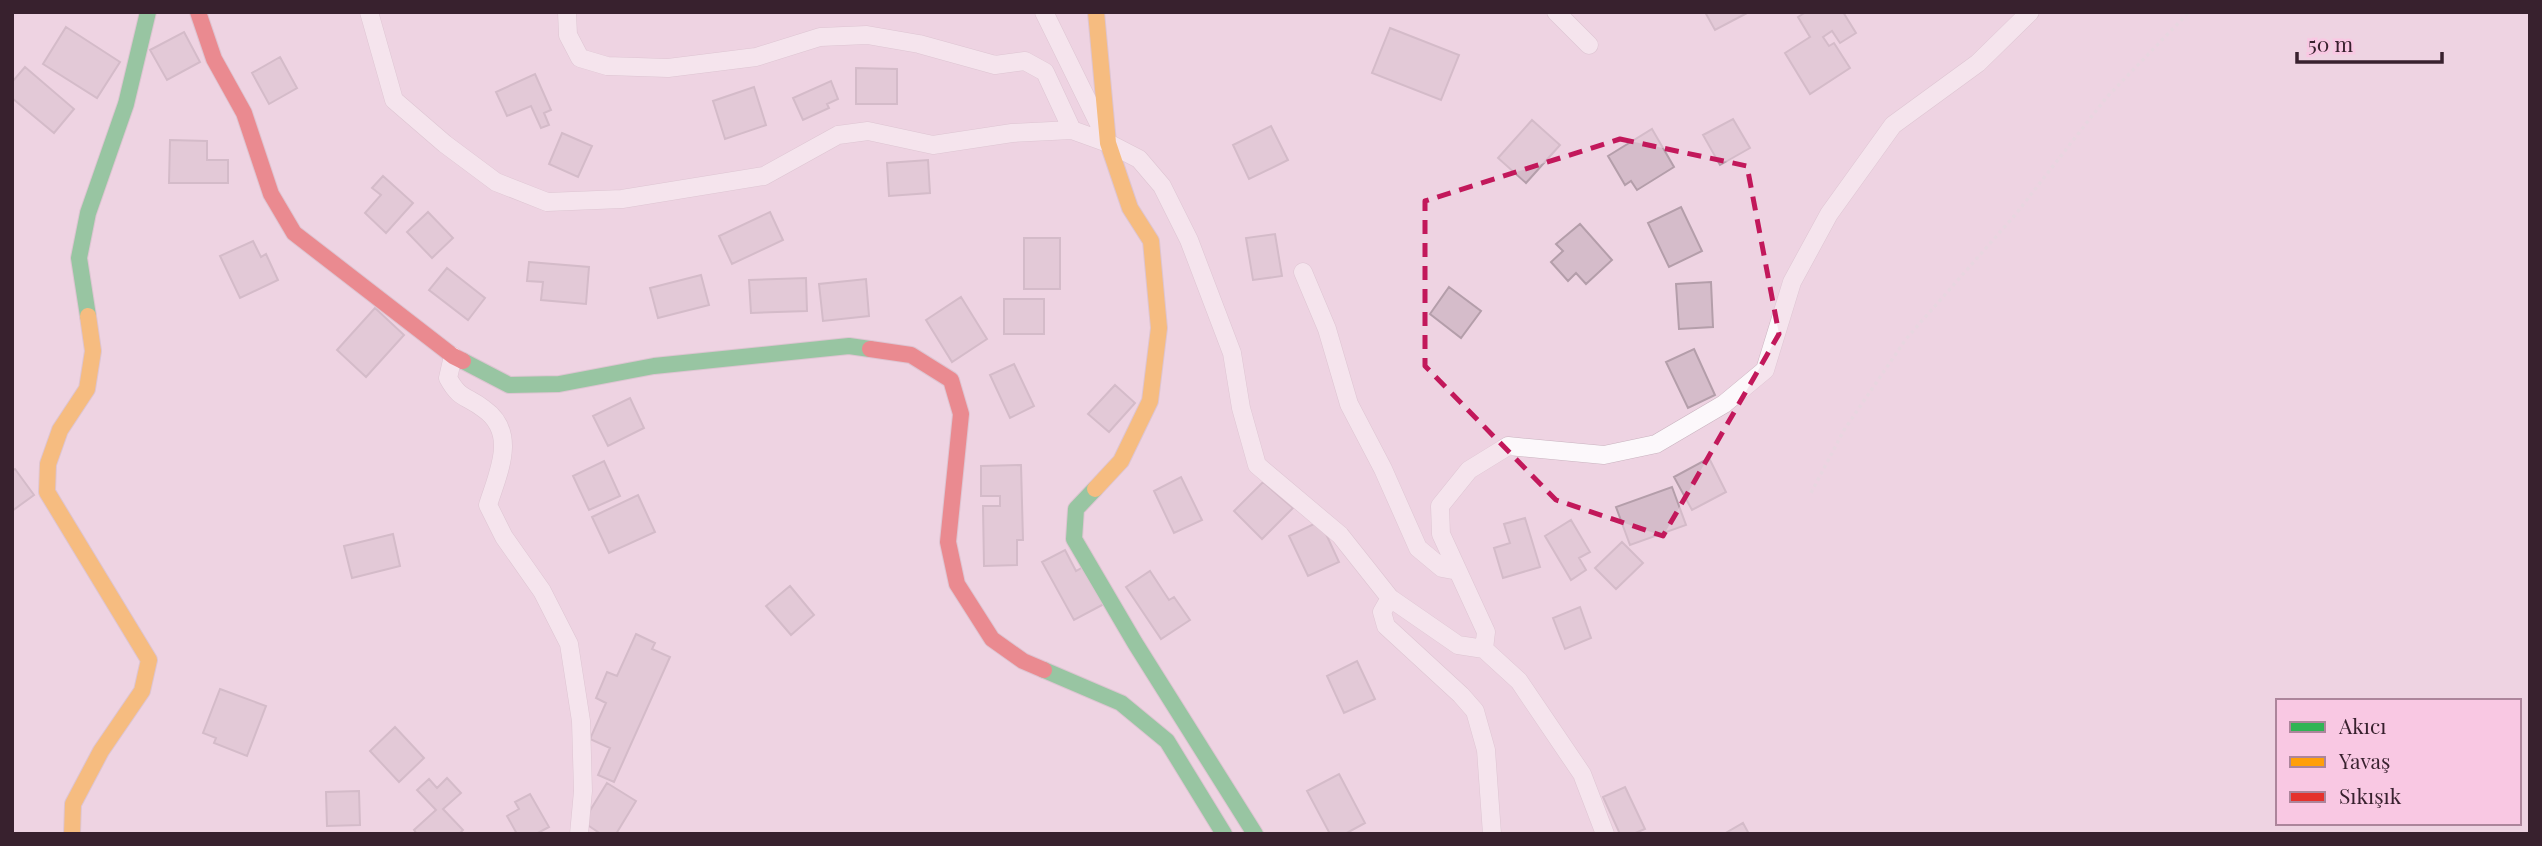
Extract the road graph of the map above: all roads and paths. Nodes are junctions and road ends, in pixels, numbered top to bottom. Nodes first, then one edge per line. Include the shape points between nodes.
1 (148, 12) edge
2 (198, 12) edge
3 (369, 12) edge
4 (567, 12) edge
5 (1044, 12) edge
6 (1096, 12) edge
7 (1556, 12) edge
8 (2030, 12) edge
9 (2189, 12) edge
10 (1589, 44) dead end
11 (1072, 130) junction
12 (1108, 143) junction
13 (1303, 272) dead end
14 (453, 356) junction
15 (1811, 493) dead end
16 (1458, 571) junction
17 (1390, 598) junction
18 (1484, 649) junction
19 (72, 834) edge
20 (579, 834) edge
21 (1224, 834) edge
22 (1255, 834) edge
23 (1492, 834) edge
24 (1605, 834) edge

1 - 19 street via 79,258 93,351 87,389 52,452 47,492 149,660 142,691 101,751 73,804
2 - 14 street via 214,58 243,113 271,194 294,233
3 - 11 street via 394,100 496,182 547,202 622,199 764,176 838,135 868,131 933,145
4 - 11 street via 568,35 580,58 607,66 668,68 756,57 820,37 867,34 995,65 1025,61 1045,72
5 - 12 street
6 - 12 street
7 - 10 street
8 - 16 street via 1979,63 1893,125 1829,214 1791,282 1765,370 1724,404 1656,444 1604,455 1508,446 1469,470 1440,506 1441,534
9 - 15 path via 2106,98 2015,215 1906,339 1844,430
11 - 12 street
12 - 17 street via 1139,159 1162,186 1189,240 1232,353 1257,465 1340,535
12 - 22 street via 1130,208 1151,242 1159,328 1150,401 1121,461 1076,509 1074,539
13 - 16 street via 1327,329 1349,404 1418,548 1442,568
14 - 20 street via 448,377 456,393 487,410 503,431 504,454 488,505 569,644 581,721
14 - 21 street via 509,386 559,384 654,366 849,346 911,355 951,380 961,414 948,542 957,583 992,639 1023,661 1121,703 1167,741
16 - 18 street via 1486,632
17 - 18 street via 1458,645
17 - 23 street via 1382,612 1386,626 1475,711 1486,750
18 - 24 street via 1518,681 1582,774

